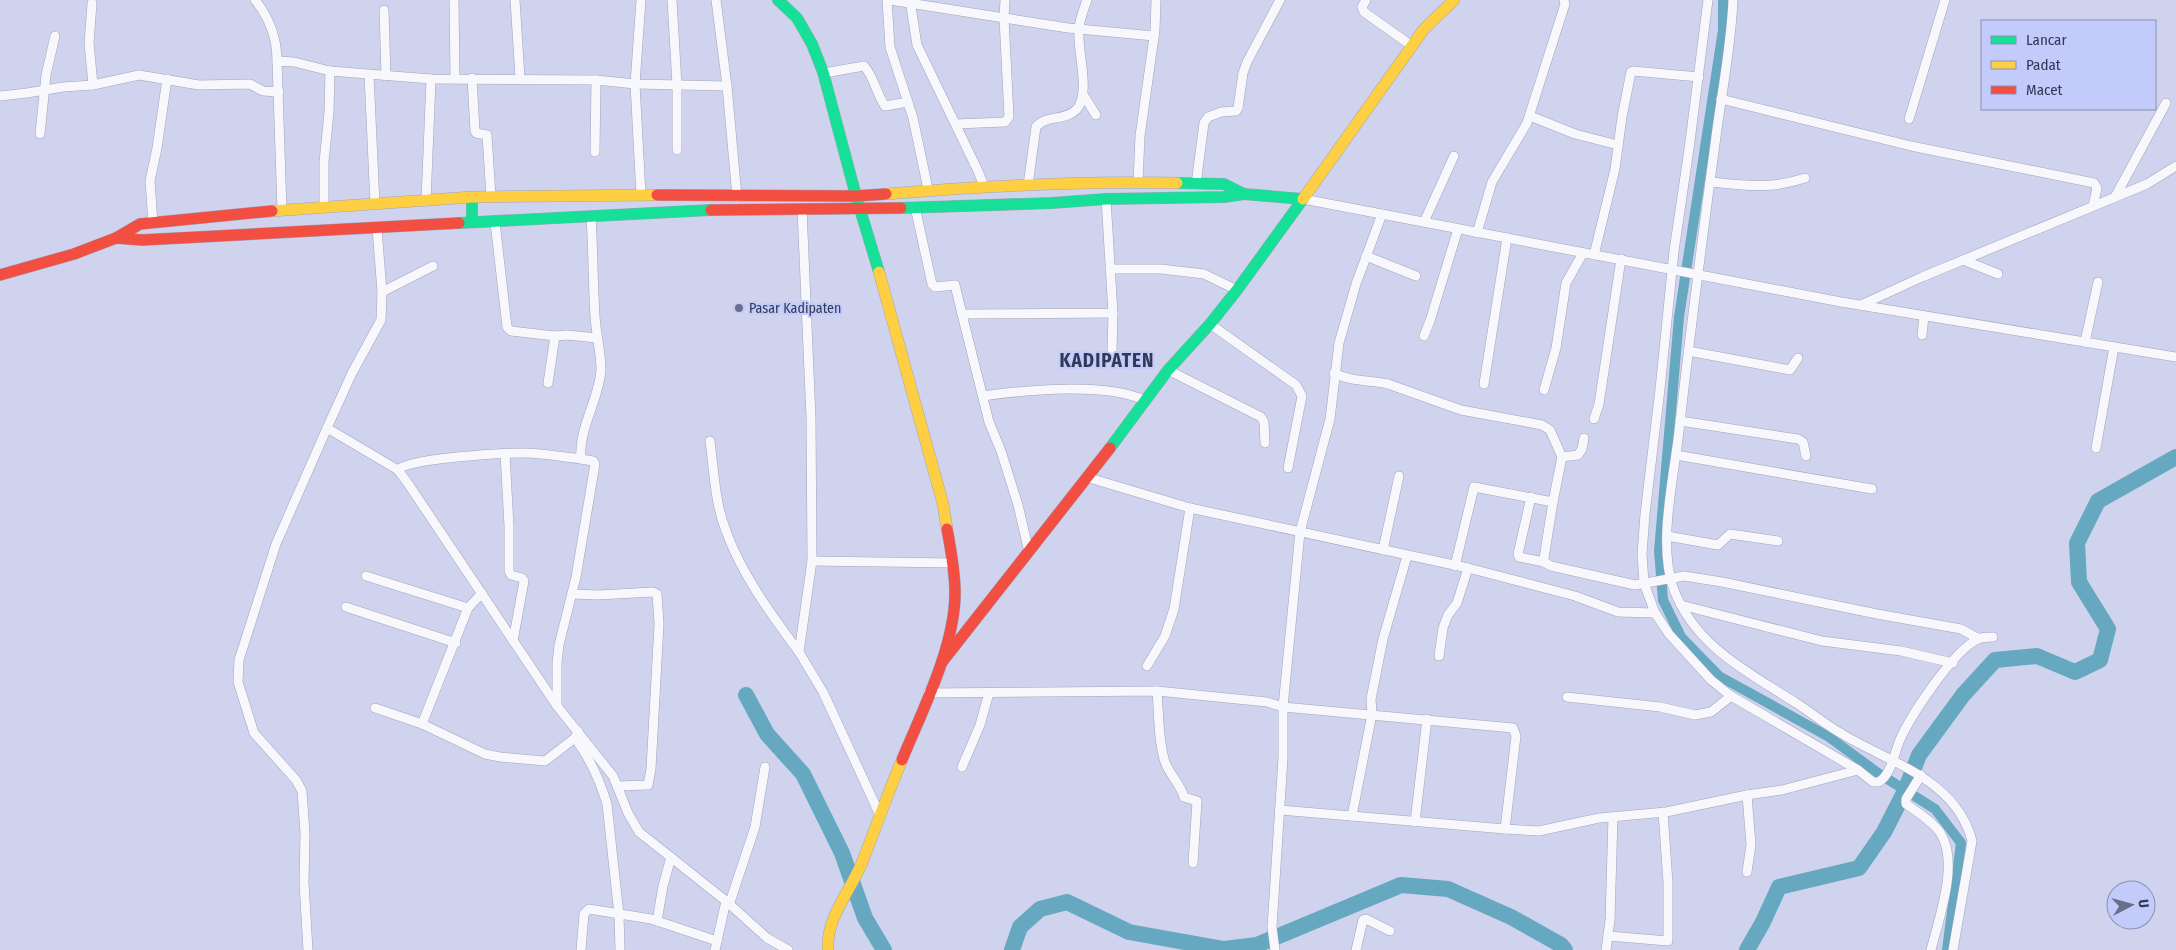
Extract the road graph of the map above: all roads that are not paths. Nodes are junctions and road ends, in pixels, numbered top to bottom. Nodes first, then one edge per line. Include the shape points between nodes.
1 (255, 0) edge
2 (454, 0) edge
3 (516, 0) edge
4 (640, 0) edge
5 (672, 0) edge
6 (716, 0) edge
7 (778, 0) edge
8 (888, 0) edge
9 (1006, 0) edge
10 (1087, 0) edge
11 (1156, 0) edge
12 (1280, 0) edge
13 (1366, 0) edge
14 (1454, 0) edge
15 (1564, 0) edge
16 (1708, 0) edge
17 (1733, 0) edge
18 (1945, 0) edge
19 (910, 2) edge
20 (92, 3) dead end
21 (384, 10) dead end
22 (1004, 18) junction
23 (1079, 29) junction
24 (55, 36) dead end
25 (1154, 36) junction
26 (1412, 46) junction
27 (277, 61) junction
28 (330, 71) junction
29 (824, 73) junction
30 (369, 75) junction
31 (386, 76) junction
32 (1699, 77) junction
33 (455, 78) junction
34 (472, 78) junction
35 (520, 78) junction
36 (167, 79) junction
37 (431, 79) junction
38 (596, 80) junction
39 (635, 84) junction
40 (93, 85) junction
41 (677, 85) junction
42 (727, 86) junction
43 (44, 89) junction
44 (279, 92) junction
45 (0, 96) edge
46 (1084, 96) junction
47 (1721, 99) junction
48 (908, 102) junction
49 (2166, 103) dead end
50 (1096, 115) dead end
51 (1530, 116) junction
52 (1909, 119) dead end
53 (956, 124) junction
54 (40, 134) dead end
55 (1618, 145) junction
56 (677, 150) dead end
57 (595, 152) dead end
58 (1454, 156) dead end
59 (2176, 166) edge
60 (1805, 178) dead end
61 (1138, 182) junction
62 (1710, 182) junction
63 (1196, 184) junction
64 (1028, 185) junction
65 (984, 186) junction
66 (928, 189) junction
67 (1244, 194) junction
68 (641, 195) junction
69 (737, 196) junction
70 (856, 196) junction
71 (472, 197) junction
72 (491, 197) junction
73 (2115, 197) junction
74 (1106, 199) junction
75 (1303, 200) junction
76 (426, 201) junction
77 (375, 204) junction
78 (2094, 206) junction
79 (324, 208) junction
80 (915, 208) junction
81 (802, 209) junction
82 (861, 209) junction
83 (282, 210) junction
84 (251, 212) junction
85 (1382, 214) junction
86 (392, 215) junction
87 (591, 216) junction
88 (472, 222) junction
89 (495, 222) junction
90 (1424, 222) junction
91 (152, 223) junction
92 (377, 228) junction
93 (1458, 229) junction
94 (1477, 232) junction
95 (252, 233) junction
96 (116, 238) junction
97 (1507, 238) junction
98 (1583, 253) junction
99 (1594, 255) junction
100 (1366, 256) junction
101 (1621, 259) junction
102 (1963, 260) junction
103 (433, 266) dead end
104 (1110, 269) junction
105 (1674, 270) junction
106 (1998, 274) dead end
107 (0, 275) edge
108 (1695, 275) junction
109 (1416, 276) dead end
110 (2098, 282) dead end
111 (1237, 290) junction
112 (382, 292) junction
113 (1861, 305) junction
114 (1113, 313) junction
115 (962, 314) junction
116 (1924, 316) junction
117 (1210, 324) junction
118 (1922, 335) dead end
119 (555, 336) junction
120 (1424, 336) dead end
121 (598, 338) junction
122 (2086, 342) junction
123 (2114, 347) junction
124 (1112, 352) dead end
125 (1688, 352) junction
126 (2176, 357) edge
127 (1798, 358) dead end
128 (1168, 370) junction
129 (1334, 373) junction
130 (548, 383) dead end
131 (1484, 384) dead end
132 (1544, 390) dead end
133 (983, 396) junction
134 (1146, 401) junction
135 (1594, 419) dead end
136 (1680, 421) junction
137 (331, 430) junction
138 (1584, 438) dead end
139 (710, 441) dead end
140 (1265, 443) dead end
141 (2096, 448) dead end
142 (505, 454) junction
143 (1676, 455) junction
144 (1562, 456) junction
145 (1806, 456) dead end
146 (582, 459) junction
147 (1288, 468) dead end
148 (398, 470) junction
149 (1399, 476) dead end
150 (1086, 477) junction
151 (1872, 489) dead end
152 (1531, 497) junction
153 (1553, 502) junction
154 (1190, 508) junction
155 (1300, 532) junction
156 (1666, 536) junction
157 (1778, 542) dead end
158 (1383, 550) junction
159 (1029, 553) junction
160 (1407, 556) junction
161 (812, 562) junction
162 (953, 562) junction
163 (1544, 562) junction
164 (1455, 566) junction
165 (1468, 568) junction
166 (366, 576) dead end
167 (1669, 578) junction
168 (1646, 582) junction
169 (482, 592) junction
170 (572, 594) junction
171 (1681, 606) junction
172 (346, 607) dead end
173 (468, 608) junction
174 (1655, 613) junction
175 (1993, 637) dead end
176 (1979, 638) junction
177 (514, 641) junction
178 (456, 643) junction
179 (799, 652) junction
180 (1439, 656) dead end
181 (1953, 663) junction
182 (941, 664) junction
183 (1147, 666) dead end
184 (1157, 691) junction
185 (927, 693) junction
186 (989, 693) junction
187 (1731, 696) junction
188 (1567, 697) dead end
189 (557, 706) junction
190 (1284, 706) junction
191 (375, 708) dead end
192 (1372, 714) junction
193 (1427, 719) junction
194 (422, 724) junction
195 (576, 735) junction
196 (601, 760) junction
197 (1895, 763) junction
198 (765, 767) dead end
199 (962, 767) dead end
200 (1858, 770) junction
201 (595, 774) junction
202 (1919, 774) junction
203 (618, 786) junction
204 (1747, 794) junction
205 (1280, 810) junction
206 (1663, 812) junction
207 (880, 813) junction
208 (1352, 816) junction
209 (1612, 817) junction
210 (1415, 822) junction
211 (1505, 828) junction
212 (671, 857) junction
213 (1193, 863) dead end
214 (1747, 872) dead end
215 (728, 903) junction
216 (619, 915) junction
217 (657, 921) junction
218 (1390, 931) dead end
219 (1608, 936) junction
220 (716, 945) edge
221 (308, 950) edge
222 (581, 950) edge
223 (620, 950) edge
224 (788, 950) edge
225 (828, 950) edge
226 (1275, 950) edge
227 (1356, 950) edge
228 (1606, 950) edge
229 (1931, 950) edge
230 (1954, 950) edge

1 - 27 street via 273,34
2 - 33 street
3 - 35 street
4 - 39 street
5 - 41 street
6 - 42 street
7 - 29 main road via 797,18
8 - 19 street
8 - 48 street via 890,47
9 - 22 street
10 - 23 street
11 - 25 street
12 - 63 street via 1247,62 1238,108 1208,117 1204,124
13 - 26 street via 1362,7 1364,12
14 - 26 main road via 1424,29
15 - 51 street
16 - 32 street
17 - 47 street
18 - 52 street
19 - 22 street
19 - 53 street via 917,45
20 - 40 street
21 - 31 street
22 - 23 street
22 - 53 street via 1010,117 1005,122
23 - 25 street
23 - 46 street
24 - 43 street
25 - 61 street via 1140,136
26 - 75 main road
27 - 28 street
27 - 44 street
28 - 30 street
28 - 79 street
29 - 48 street via 864,66 885,106
29 - 70 main road
30 - 31 street
30 - 77 street
31 - 37 street
32 - 55 street via 1631,72
32 - 105 street
33 - 34 street
33 - 37 street
34 - 35 street
34 - 72 street via 475,131 487,136
35 - 38 street
36 - 40 street via 139,75
36 - 44 street via 206,85 250,84 263,91
36 - 91 street via 150,181
37 - 76 street
38 - 39 street
38 - 57 street
39 - 41 street
39 - 68 street
40 - 43 street
41 - 42 street
41 - 56 street
42 - 69 street
43 - 45 street
43 - 54 street
44 - 83 street
46 - 50 street
46 - 64 street via 1071,114 1042,121 1036,127
47 - 62 street
47 - 78 street via 1911,146 2094,183 2097,188
48 - 66 street
49 - 73 street
51 - 55 street via 1575,134
51 - 94 street via 1492,182
53 - 65 street
55 - 99 street
58 - 90 street
59 - 73 street via 2147,184
60 - 62 street via 1764,187
61 - 63 main road
61 - 64 main road
62 - 108 street
63 - 67 main road via 1224,184
64 - 65 main road
65 - 66 main road
66 - 70 main road
67 - 74 main road
67 - 75 main road
68 - 69 main road
68 - 72 main road
69 - 70 main road
70 - 82 main road
71 - 72 main road
71 - 76 main road
71 - 88 main road
73 - 78 street
74 - 80 main road
74 - 104 street
75 - 85 street
75 - 111 main road
76 - 86 main road
77 - 79 main road
77 - 86 main road
78 - 102 street
79 - 83 main road
80 - 82 main road
80 - 115 street via 932,284 935,287 955,284
81 - 82 main road
81 - 87 main road via 721,209
81 - 161 street via 811,418
82 - 162 main road via 943,504
83 - 84 main road
84 - 91 main road
84 - 95 main road
85 - 90 street
85 - 100 street
86 - 88 main road
86 - 92 main road
87 - 89 main road
87 - 121 street
88 - 89 main road
89 - 119 street via 507,327 511,331
90 - 93 street
91 - 96 main road via 140,224
92 - 95 main road
92 - 112 street
93 - 94 street
93 - 120 street
94 - 97 street
95 - 96 main road via 142,240
96 - 107 main road
97 - 98 street
97 - 131 street
98 - 99 street
98 - 132 street via 1566,283 1556,348
99 - 101 street
100 - 109 street
100 - 129 street via 1339,343
101 - 105 street
101 - 135 street
102 - 106 street
102 - 113 street
103 - 112 street
104 - 111 street via 1161,269 1204,274
104 - 114 street
105 - 108 street
105 - 168 street via 1645,514 1642,554
108 - 113 street
108 - 125 street
110 - 122 street
111 - 117 main road
112 - 137 street via 381,320 352,373
113 - 116 street
114 - 115 street
114 - 124 street
115 - 133 street
116 - 118 street
116 - 122 street
117 - 128 main road
117 - 147 street via 1296,385 1302,396
119 - 121 street via 567,334
119 - 130 street
121 - 146 street via 601,368 582,444
122 - 123 street
123 - 126 street
123 - 141 street
125 - 127 street via 1790,370
125 - 136 street
128 - 134 main road
128 - 140 street via 1261,417
129 - 144 street via 1356,382 1388,384 1461,410 1542,425 1550,430
129 - 155 street via 1330,419
133 - 134 street via 1028,390 1066,390 1108,392
133 - 159 street via 1018,506
134 - 150 main road
136 - 143 street
136 - 145 street via 1798,439 1803,442
137 - 148 street
137 - 221 street via 276,544 237,672 254,733 302,791
138 - 144 street via 1578,455
139 - 179 street via 725,530 746,573
142 - 146 street
142 - 148 street via 431,459
142 - 177 street via 509,571 524,581
143 - 151 street
143 - 156 street
144 - 153 street
146 - 170 street via 595,464
148 - 169 street
149 - 158 street
150 - 154 street
150 - 159 main road
152 - 153 street
152 - 163 street via 1518,554 1519,557
152 - 164 street via 1474,487
153 - 163 street
154 - 155 street
154 - 183 street via 1174,609 1165,636
155 - 158 street
155 - 190 street
156 - 157 street via 1718,545 1730,534
156 - 167 street
158 - 160 street
159 - 182 main road
160 - 164 street
160 - 192 street via 1383,639 1371,699
161 - 162 street
161 - 179 street
162 - 182 main road via 954,616
163 - 168 street via 1635,585
164 - 165 street
165 - 174 street via 1576,596 1618,612
165 - 180 street via 1457,603 1443,628
166 - 173 street
167 - 168 street
167 - 171 street
167 - 176 street via 1684,576 1722,582 1961,629
168 - 174 street
169 - 173 street
169 - 177 street
170 - 189 street via 556,663
170 - 203 street via 657,594 659,624 648,785
171 - 181 street via 1822,641 1901,651
171 - 197 street via 1697,629 1732,663 1841,734
172 - 178 street
173 - 178 street
174 - 187 street via 1685,654
175 - 176 street
176 - 181 street
177 - 189 street
178 - 194 street
179 - 207 street via 823,692
181 - 197 street via 1922,701 1900,741
182 - 185 main road
184 - 186 street
184 - 190 street
184 - 213 street via 1165,763 1184,797 1198,802
185 - 186 street
185 - 207 main road
186 - 199 street via 980,725
187 - 188 street via 1711,712 1695,714
187 - 200 street
189 - 195 street
190 - 192 street
190 - 205 street
191 - 194 street
192 - 193 street
192 - 208 street
193 - 210 street
193 - 211 street via 1500,725 1515,730
194 - 195 street via 485,754 536,761 548,761
195 - 196 street
195 - 201 street
196 - 201 street
196 - 203 street
197 - 200 street via 1882,780 1873,782
197 - 202 street
198 - 215 street via 755,827
200 - 204 street via 1782,790
201 - 216 street via 607,804
202 - 229 street via 1906,804 1940,832 1946,846 1948,877
202 - 230 street via 1952,801 1968,824 1972,841
203 - 212 street via 639,832
204 - 206 street
204 - 214 street via 1751,845
205 - 208 street
205 - 226 street via 1272,927
206 - 209 street
206 - 219 street via 1668,941
207 - 225 main road via 860,867 838,908 828,937
208 - 210 street
209 - 211 street via 1539,831
209 - 219 street
210 - 211 street
212 - 215 street
212 - 217 street
215 - 220 street
215 - 224 street via 767,938
216 - 217 street
216 - 222 street via 587,909
216 - 223 street
217 - 220 street
218 - 227 street via 1363,920
219 - 228 street

